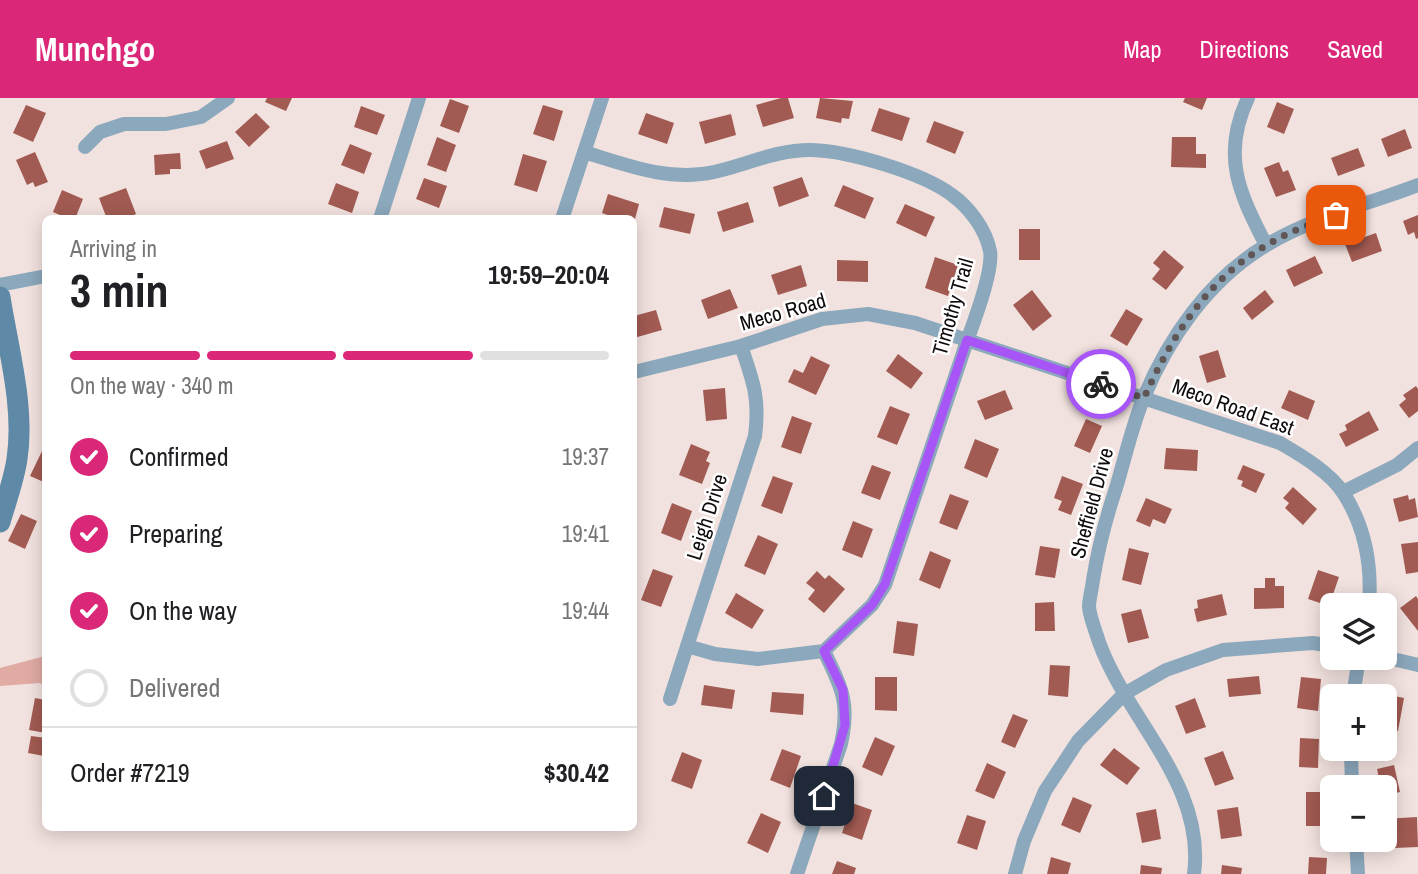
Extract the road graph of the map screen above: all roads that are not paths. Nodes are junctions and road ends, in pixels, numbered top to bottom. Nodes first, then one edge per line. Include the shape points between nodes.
1 (228, 98) edge
2 (419, 98) edge
3 (602, 98) edge
4 (1248, 98) edge
5 (85, 147) dead end
6 (584, 152) junction
7 (1418, 185) edge
8 (381, 215) edge
9 (563, 215) edge
10 (1266, 245) junction
11 (42, 277) edge
12 (0, 285) edge
13 (0, 297) edge
14 (967, 340) junction
15 (741, 346) junction
16 (637, 371) edge
17 (1144, 398) junction
18 (1418, 448) edge
19 (1343, 492) junction
20 (0, 522) edge
21 (1369, 593) edge
22 (1320, 644) edge
23 (687, 646) junction
24 (824, 651) junction
25 (1397, 660) edge
26 (1418, 665) edge
27 (1124, 694) junction
28 (670, 699) dead end
29 (1357, 852) edge
30 (797, 874) edge
31 (1015, 874) edge
32 (1194, 874) edge
33 (1358, 874) edge

1 - 5 street via 201,117 166,124 124,124 100,132
2 - 8 street
3 - 6 street
4 - 10 street via 1233,143 1237,179
6 - 9 street
6 - 14 street, Timothy Trail via 642,169 688,176 811,150 852,157 923,179 952,195 972,214 988,244 988,273
7 - 10 street, Sheffield Drive
10 - 17 street, Sheffield Drive via 1240,264 1181,326
11 - 12 street
13 - 20 street via 18,412 18,456
14 - 15 street, Meco Road via 868,314 822,319
14 - 17 street, Meco Road
14 - 24 street, Timothy Trail via 885,584 872,605
15 - 16 street, Meco Road
15 - 23 street, Leigh Drive via 756,390 755,436
17 - 19 street, Meco Road East via 1280,443 1305,457
17 - 27 street, Sheffield Drive via 1108,511 1089,606
18 - 19 street via 1396,465
19 - 21 street, Meco Road East via 1363,534
22 - 27 street via 1223,650 1166,670
23 - 24 street via 758,659
23 - 28 street, Leigh Drive
24 - 30 street via 843,690 845,725
25 - 26 street
27 - 31 street via 1078,741 1045,791
27 - 32 street, Sheffield Drive via 1181,787 1196,859
29 - 33 street

